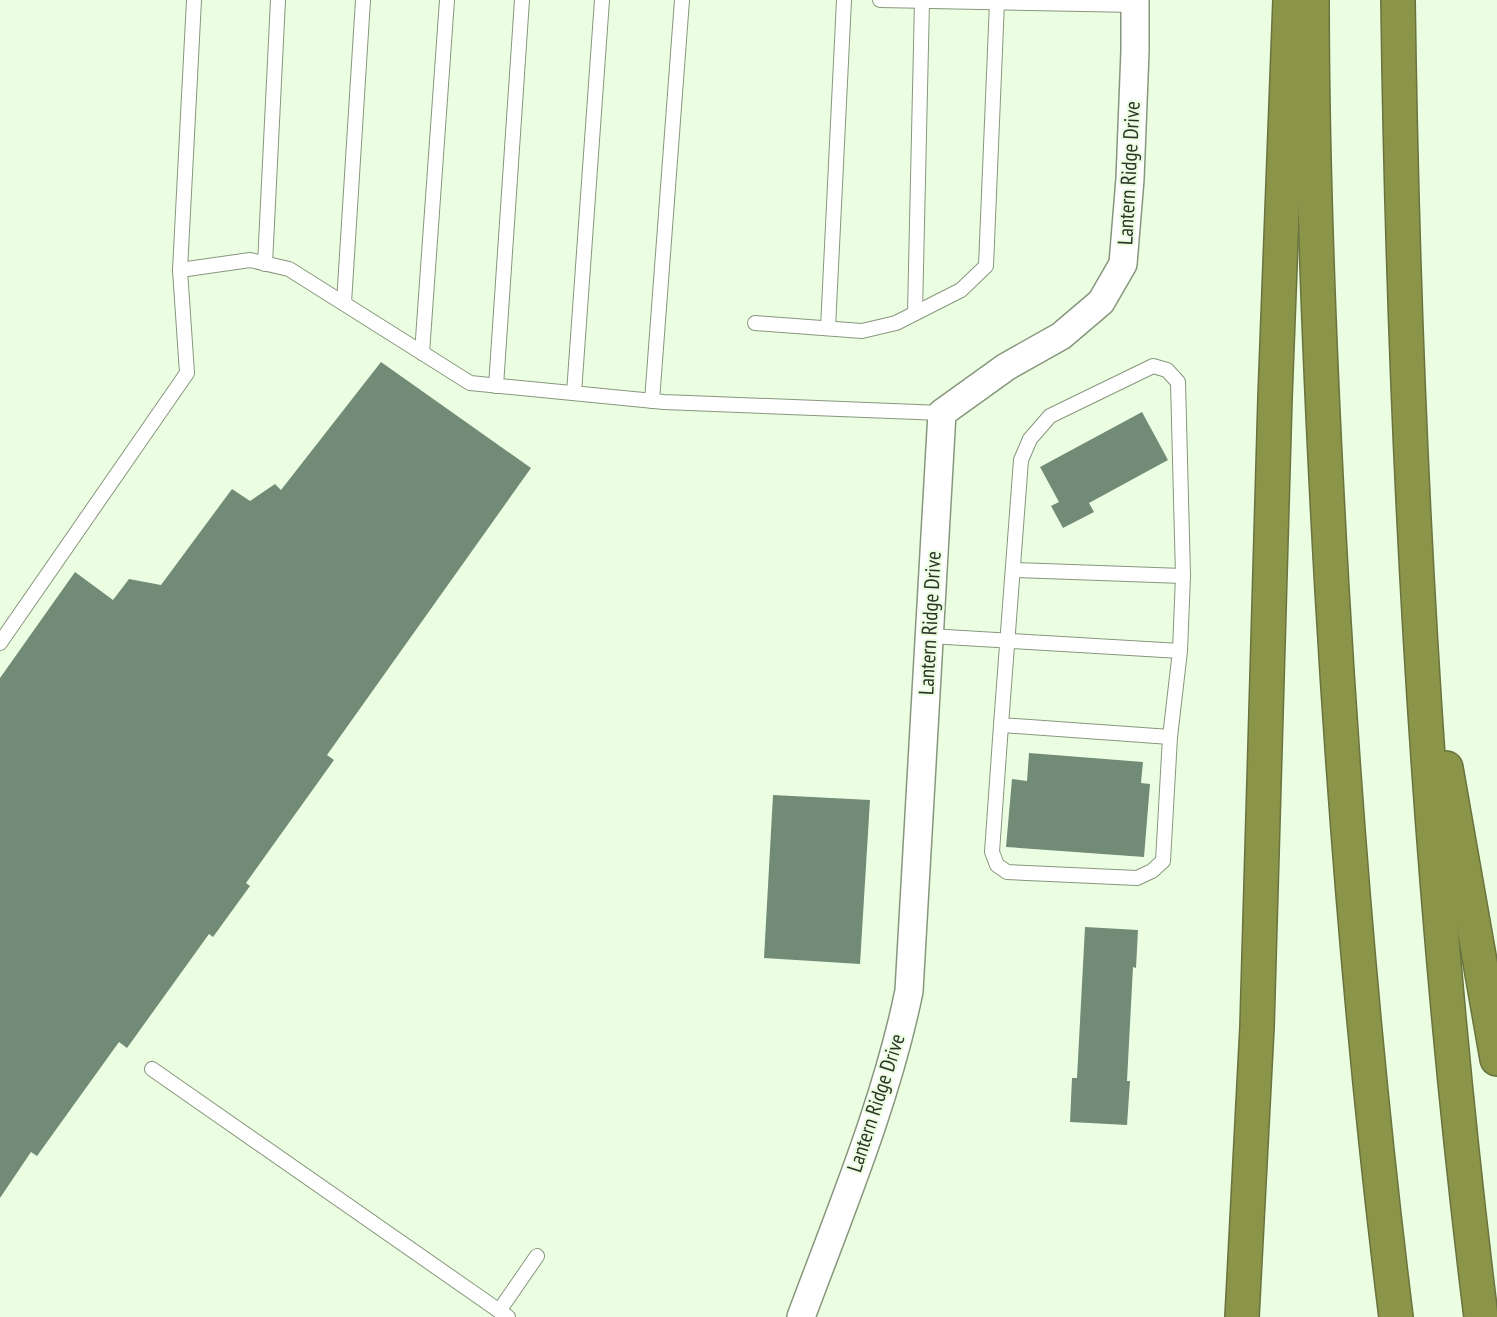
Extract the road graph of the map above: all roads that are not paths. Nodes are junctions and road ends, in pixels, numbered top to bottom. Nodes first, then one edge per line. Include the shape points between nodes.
1 (194, 0) edge
2 (278, 0) edge
3 (363, 0) edge
4 (447, 0) edge
5 (522, 0) edge
6 (602, 0) edge
7 (682, 0) edge
8 (844, 0) edge
9 (880, 0) edge
10 (1290, 0) edge
11 (1312, 0) edge
12 (1398, 0) edge
13 (922, 1) edge
14 (997, 2) junction
15 (1135, 2) edge
16 (265, 264) junction
17 (180, 270) junction
18 (344, 303) junction
19 (915, 313) junction
20 (755, 323) dead end
21 (828, 328) junction
22 (422, 353) junction
23 (496, 386) junction
24 (574, 393) junction
25 (652, 401) junction
26 (942, 413) junction
27 (1013, 570) junction
28 (1183, 576) junction
29 (1418, 609) junction
30 (929, 636) junction
31 (1007, 640) junction
32 (0, 643) edge
33 (1180, 651) junction
34 (1001, 724) junction
35 (1170, 736) junction
36 (1497, 1059) edge
37 (152, 1069) dead end
38 (537, 1256) dead end
39 (503, 1314) edge
40 (801, 1317) edge
41 (1242, 1317) edge
42 (1396, 1317) edge
43 (1481, 1317) edge

1 - 17 lane
2 - 16 lane
3 - 18 lane
4 - 22 lane
5 - 23 lane
6 - 24 lane
7 - 25 lane
8 - 21 lane
9 - 13 lane
10 - 41 highway via 1257,1015
11 - 42 highway via 1320,369 1343,774 1362,1005
12 - 29 highway via 1403,245
13 - 14 lane
13 - 19 lane
14 - 15 lane
14 - 19 lane via 986,266 961,290
15 - 26 street, Lantern Ridge Drive via 1130,179 1123,264 1101,302 1077,323
16 - 17 lane via 250,260
16 - 18 lane via 290,269
17 - 32 lane via 187,373
18 - 22 lane
19 - 21 lane via 861,331
20 - 21 lane
22 - 23 lane via 470,383
23 - 24 lane
24 - 25 lane
25 - 26 lane
26 - 30 street, Lantern Ridge Drive
27 - 28 lane
27 - 28 lane via 1021,460 1030,440 1050,416 1154,366 1167,370 1179,382
27 - 31 lane
28 - 33 lane
29 - 36 highway
29 - 43 highway via 1444,972
30 - 31 lane
30 - 40 street, Lantern Ridge Drive via 909,991 881,1094
31 - 33 lane
31 - 34 lane
33 - 35 lane
34 - 35 lane
34 - 35 lane via 992,852 997,865 1007,872 1137,878 1152,871 1163,861
37 - 39 lane
38 - 39 lane

